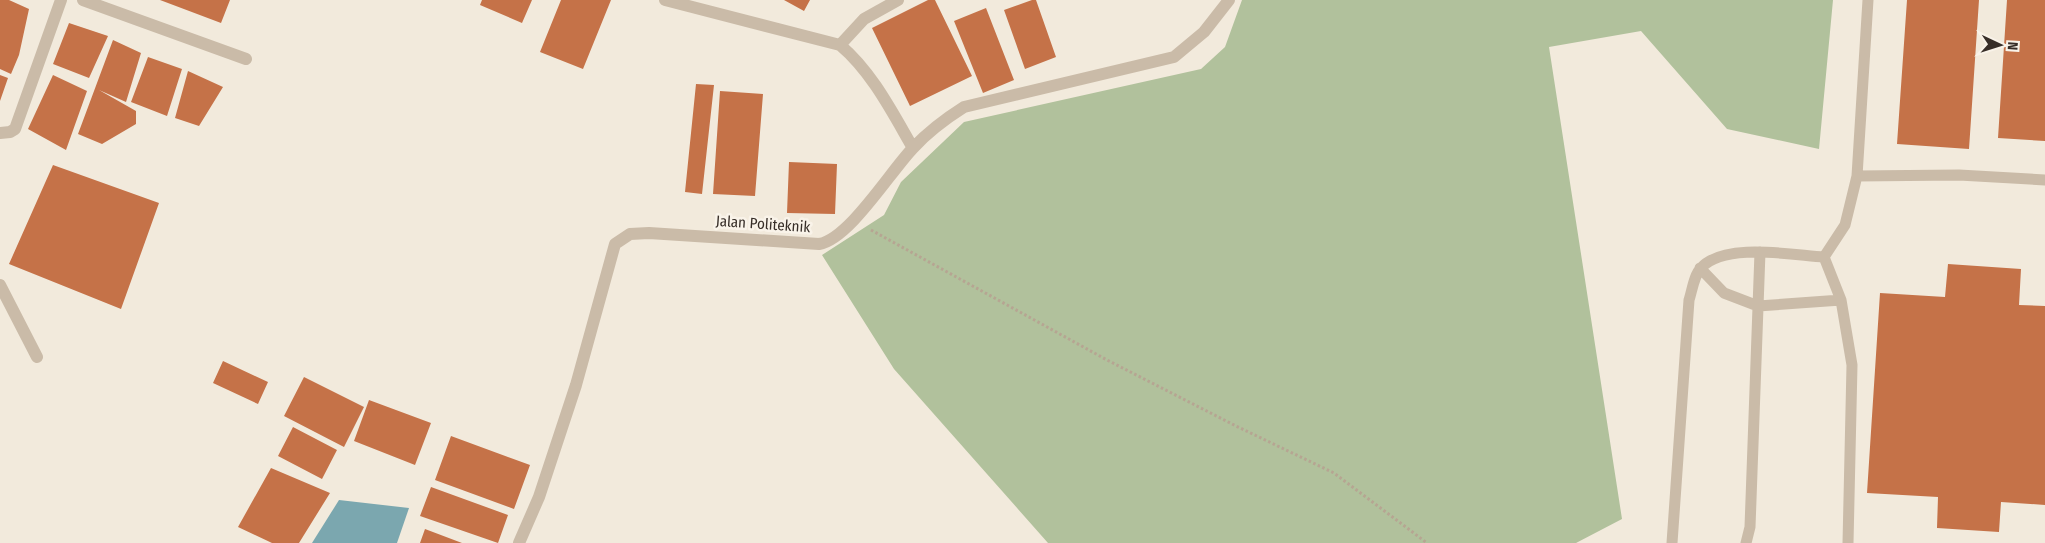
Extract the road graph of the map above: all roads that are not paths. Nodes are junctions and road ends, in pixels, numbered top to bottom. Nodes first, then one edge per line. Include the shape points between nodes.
1 (61, 0) edge
2 (83, 0) edge
3 (664, 0) edge
4 (898, 0) edge
5 (1229, 0) edge
6 (1868, 0) edge
7 (840, 45) junction
8 (246, 60) dead end
9 (0, 132) edge
10 (913, 148) junction
11 (1857, 176) junction
12 (2045, 180) edge
13 (1760, 252) junction
14 (1824, 257) junction
15 (1700, 268) junction
16 (0, 285) edge
17 (1841, 300) junction
18 (1758, 306) junction
19 (37, 357) dead end
20 (519, 543) edge
21 (1672, 543) edge
22 (1746, 543) edge
23 (1848, 543) edge

1 - 9 street via 15,129
2 - 8 street
3 - 7 street
4 - 7 street via 864,19
5 - 10 street, Jalan Politeknik via 1204,32 1174,57 964,107 944,119
6 - 11 lane
7 - 10 street via 866,73
10 - 20 street, Jalan Politeknik via 853,220 829,242 649,233 630,234 615,244 576,385 539,497
11 - 12 lane via 1959,175
11 - 14 lane via 1846,225
13 - 14 lane
13 - 15 lane via 1718,256
13 - 18 lane
14 - 17 lane
15 - 18 lane via 1724,293
15 - 21 lane via 1689,300
16 - 19 street
17 - 18 lane
17 - 23 lane via 1852,365
18 - 22 lane via 1750,527

